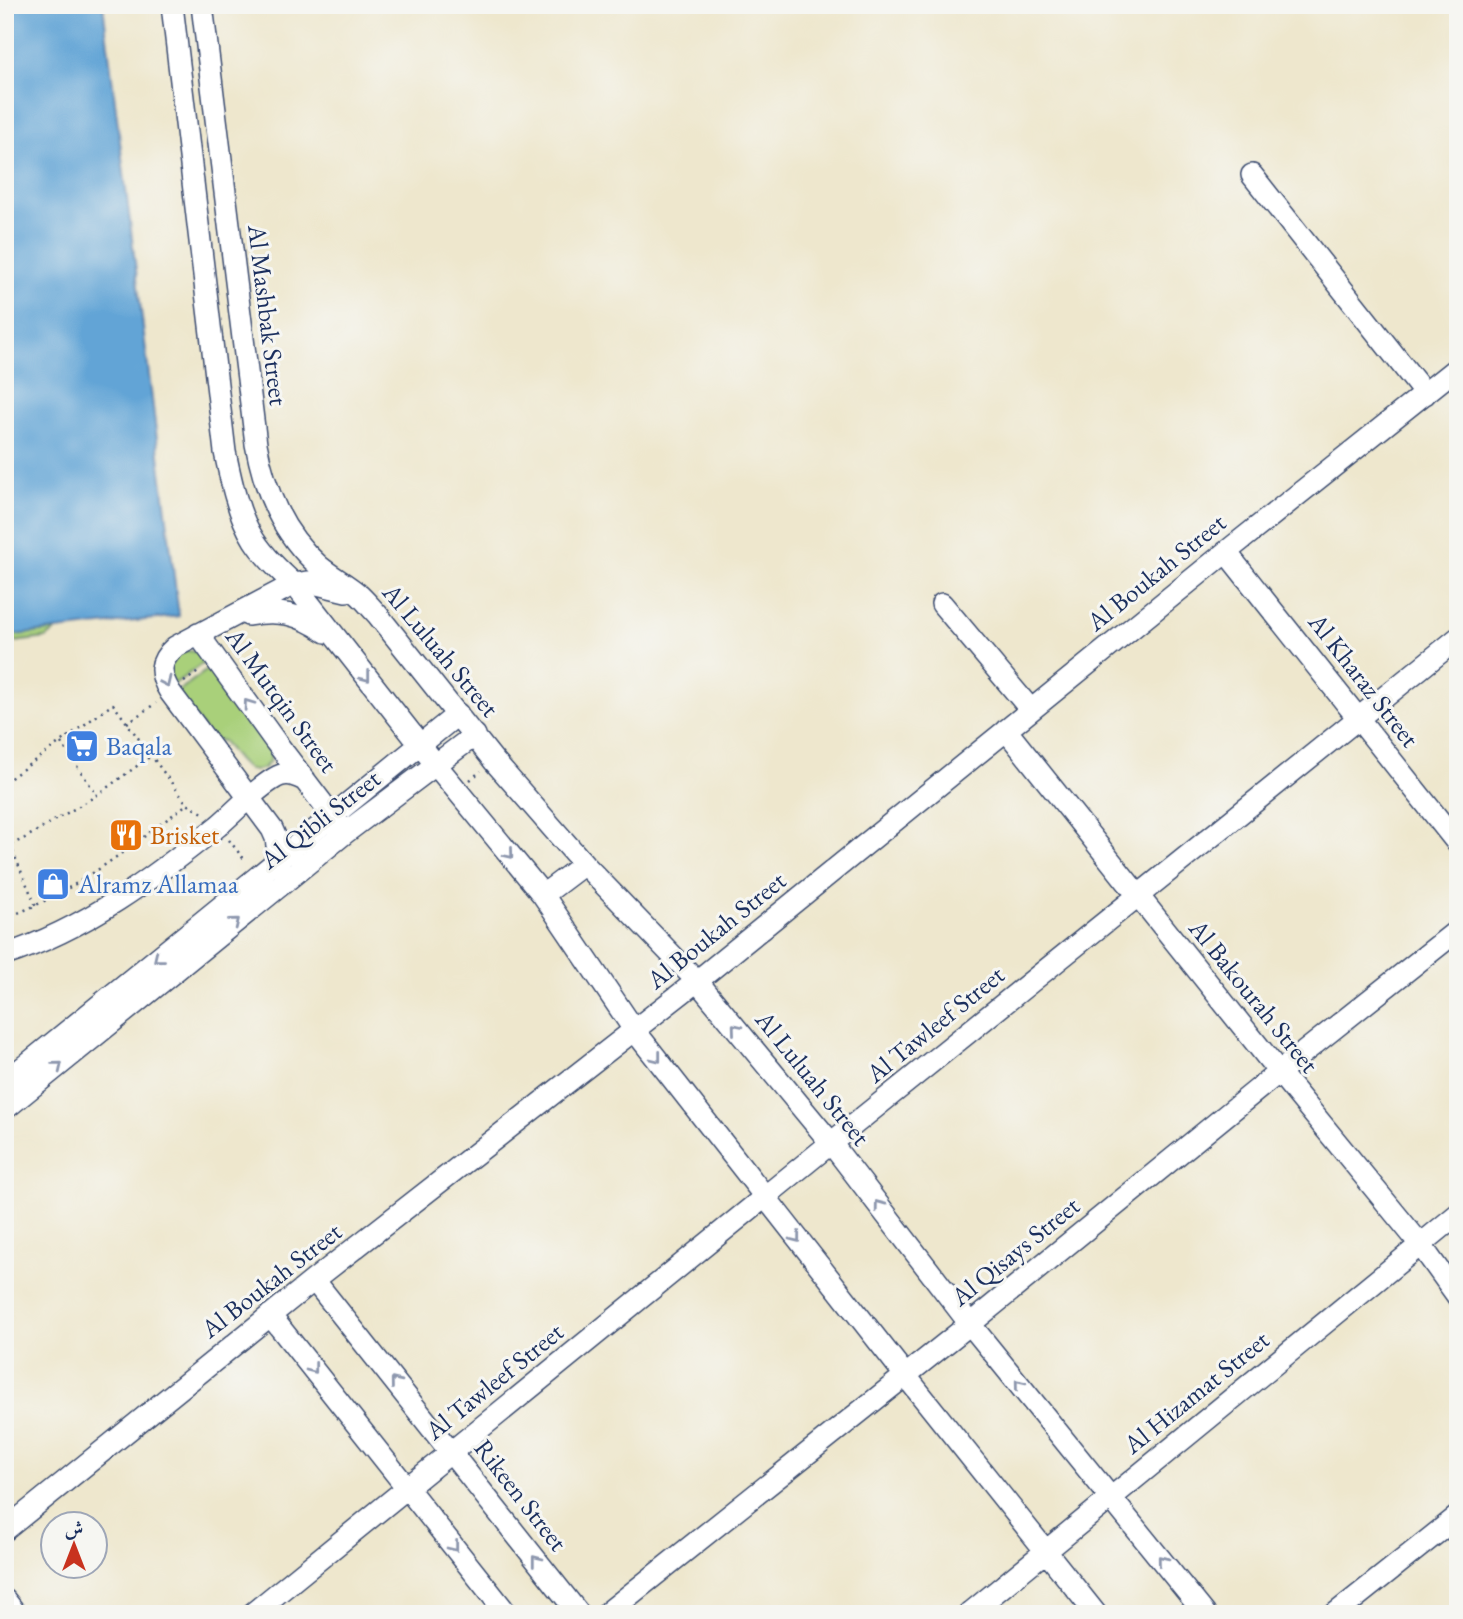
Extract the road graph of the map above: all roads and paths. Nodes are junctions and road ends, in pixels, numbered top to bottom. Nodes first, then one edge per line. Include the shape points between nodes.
1 (172, 5) edge
2 (202, 5) edge
3 (1252, 175) dead end
4 (1455, 376) edge
5 (1425, 394) junction
6 (273, 504) junction
7 (242, 513) junction
8 (1226, 552) junction
9 (295, 584) junction
10 (358, 594) junction
11 (942, 604) dead end
12 (226, 621) junction
13 (198, 634) junction
14 (1458, 638) edge
15 (337, 640) junction
16 (1031, 710) junction
17 (458, 714) junction
18 (1358, 718) junction
19 (1006, 730) junction
20 (475, 735) junction
21 (275, 741) junction
22 (61, 743) junction
23 (420, 745) junction
24 (213, 751) junction
25 (151, 756) junction
26 (494, 761) junction
27 (436, 765) junction
28 (305, 780) junction
29 (5, 782) edge
30 (457, 790) junction
31 (97, 795) junction
32 (249, 799) junction
33 (187, 804) junction
34 (212, 818) dead end
35 (339, 825) junction
36 (223, 831) dead end
37 (1458, 844) edge
38 (10, 845) junction
39 (5, 848) edge
40 (279, 860) junction
41 (247, 864) dead end
42 (584, 864) junction
43 (544, 895) junction
44 (1138, 897) junction
45 (36, 905) junction
46 (5, 918) edge
47 (1458, 930) edge
48 (5, 955) edge
49 (697, 981) junction
50 (635, 1031) junction
51 (1279, 1072) junction
52 (5, 1082) edge
53 (5, 1109) edge
54 (831, 1143) junction
55 (765, 1197) junction
56 (1458, 1213) edge
57 (1420, 1244) junction
58 (314, 1280) junction
59 (1458, 1297) edge
60 (270, 1315) junction
61 (970, 1324) junction
62 (905, 1375) junction
63 (451, 1453) junction
64 (408, 1488) junction
65 (1112, 1498) junction
66 (1458, 1516) edge
67 (5, 1530) edge
68 (1046, 1553) junction
69 (5, 1600) edge
70 (16, 1614) edge
71 (252, 1614) edge
72 (507, 1614) edge
73 (579, 1614) edge
74 (606, 1614) edge
75 (969, 1614) edge
76 (1096, 1614) edge
77 (1205, 1614) edge
78 (1335, 1614) edge

1 - 7 street via 225,452
2 - 6 street, Al Mashbak Street via 256,444
3 - 5 street
4 - 5 street, Al Boukah Street
5 - 8 street, Al Boukah Street
6 - 7 street
6 - 10 street, Al Mashbak Street via 297,545
7 - 9 street via 253,539
8 - 16 street, Al Boukah Street
8 - 18 street, Al Kharaz Street
9 - 10 street via 325,584
9 - 12 street, Al Mutqin Street
9 - 15 street
10 - 17 street, Al Luluah Street
11 - 16 street
12 - 13 street, Al Mutqin Street
12 - 15 street via 272,611 313,623
21 -> 13 street, Al Mutqin Street
13 -> 24 street, Al Mutqin Street via 169,652 161,671 170,692
14 - 18 street, Al Tawleef Street
15 -> 23 street
16 - 19 street, Al Boukah Street
17 - 20 street, Al Luluah Street
17 - 23 street, Al Qibli Street
18 - 37 street, Al Kharaz Street
18 - 44 street, Al Tawleef Street
19 - 44 street, Al Bakourah Street
19 - 49 street, Al Boukah Street
20 - 26 street, Al Luluah Street
20 - 27 street, Al Qibli Street
21 - 24 street via 275,762 257,775 239,772
21 - 28 street, Al Mutqin Street
22 - 25 path via 113,704
22 - 29 path
22 - 31 path
23 - 27 street
23 - 35 street, Al Qibli Street
24 - 32 street, Al Mutqin Street
25 - 31 path
25 - 33 path
26 - 30 path
26 - 42 street, Al Luluah Street
27 - 30 street
27 - 35 street, Al Qibli Street
28 - 32 street via 283,774
28 - 35 street, Al Mutqin Street
30 -> 43 street
31 - 38 path
32 - 40 street, Al Mutqin Street via 272,829
32 - 48 street via 119,901 50,939
33 - 34 path
33 - 45 path via 82,881
35 - 40 street, Al Qibli Street
53 -> 35 street, Al Qibli Street
36 - 41 path
38 - 39 path
38 - 45 path
40 -> 52 street, Al Qibli Street
42 - 43 street
42 - 49 street, Al Luluah Street
43 - 50 street
44 - 51 street, Al Bakourah Street
44 - 54 street, Al Tawleef Street
45 - 46 path
47 - 51 street, Al Qisays Street
49 - 50 street, Al Boukah Street
54 -> 49 street, Al Luluah Street
50 -> 55 street
50 - 58 street, Al Boukah Street
51 - 57 street, Al Bakourah Street
51 - 61 street, Al Qisays Street
54 - 55 street, Al Tawleef Street
61 -> 54 street, Al Luluah Street
55 -> 62 street
55 - 63 street, Al Tawleef Street
56 - 57 street, Al Hizamat Street
57 - 59 street, Al Bakourah Street
57 - 65 street, Al Hizamat Street
58 - 60 street, Al Boukah Street
63 -> 58 street, Rikeen Street
60 -> 64 street
60 - 67 street, Al Boukah Street
61 - 62 street, Al Qisays Street
65 -> 61 street, Al Luluah Street
62 - 68 street
62 - 74 street, Al Qisays Street
63 - 64 street, Al Tawleef Street
73 -> 63 street, Rikeen Street
64 - 71 street, Al Tawleef Street
64 -> 72 street
65 - 68 street, Al Hizamat Street
77 -> 65 street, Al Luluah Street
66 - 78 street
68 - 75 street, Al Hizamat Street
68 - 76 street
69 - 70 street

